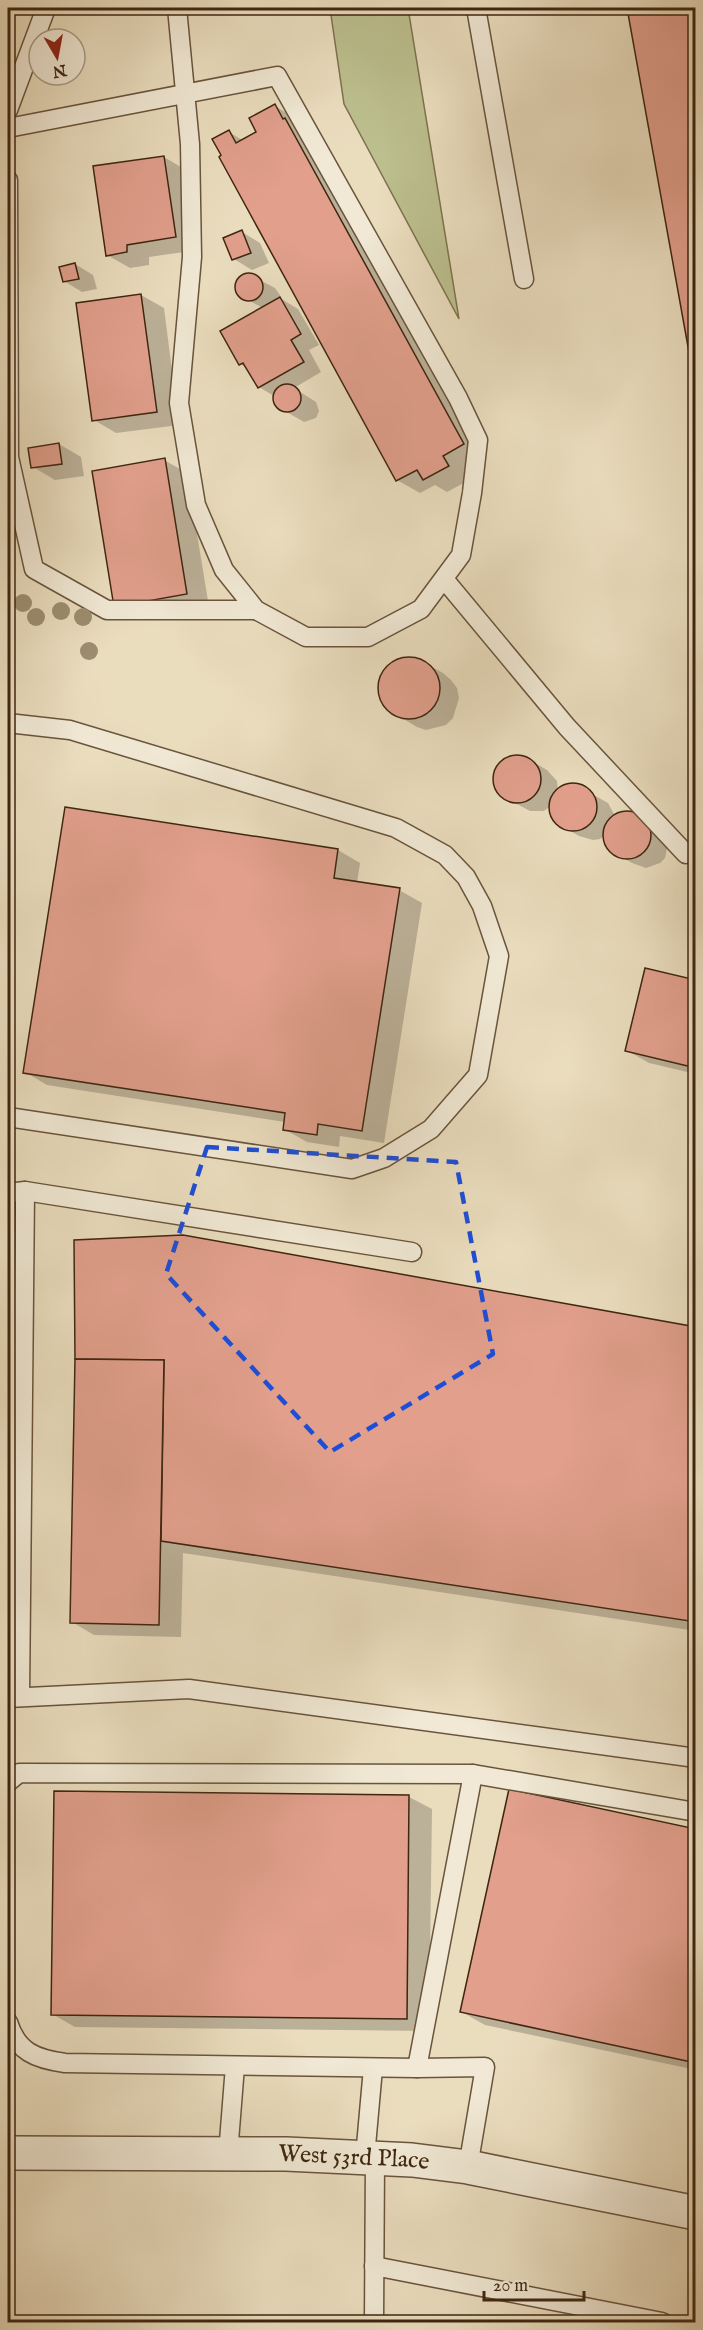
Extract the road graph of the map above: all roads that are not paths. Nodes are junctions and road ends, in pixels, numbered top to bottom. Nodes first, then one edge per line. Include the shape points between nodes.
1 (46, 8) edge
2 (177, 8) edge
3 (476, 8) edge
4 (186, 94) junction
5 (8, 110) edge
6 (8, 128) edge
7 (8, 180) edge
8 (524, 279) dead end
9 (444, 579) junction
10 (256, 610) junction
11 (8, 723) edge
12 (686, 854) dead end
13 (8, 1117) edge
14 (16, 1192) edge
15 (412, 1252) dead end
16 (14, 1698) edge
17 (696, 1758) edge
18 (473, 1774) junction
19 (8, 1782) edge
20 (696, 1812) edge
21 (8, 2022) edge
22 (235, 2066) junction
23 (373, 2068) junction
24 (417, 2068) junction
25 (8, 2153) edge
26 (228, 2154) junction
27 (370, 2157) junction
28 (468, 2167) junction
29 (696, 2213) edge
30 (374, 2266) junction
31 (374, 2322) edge
32 (662, 2322) edge

1 - 5 lane
2 - 4 lane
3 - 8 lane
4 - 6 lane
4 - 9 lane via 277,76 458,398 478,440 461,555
4 - 10 lane via 192,257 179,404 196,505 224,570
7 - 10 lane via 9,457 34,569 107,610
9 - 10 lane via 421,609 368,637 306,637
9 - 12 lane via 567,727
11 - 13 lane via 70,730 396,828 445,855 466,877 482,906 499,956 478,1075 431,1129 384,1158 352,1169
14 - 15 lane
14 - 16 lane
16 - 17 lane via 189,1689
18 - 19 lane via 19,1773
18 - 20 lane
18 - 24 lane
21 - 22 lane via 22,2047 42,2060
22 - 23 lane
22 - 26 lane
23 - 24 lane
23 - 27 lane
24 - 28 lane via 485,2067
25 - 26 street, West 53rd Place
26 - 27 street, West 53rd Place
27 - 28 street, West 53rd Place
27 - 30 lane
28 - 29 street, West 53rd Place
30 - 31 lane
30 - 32 lane

